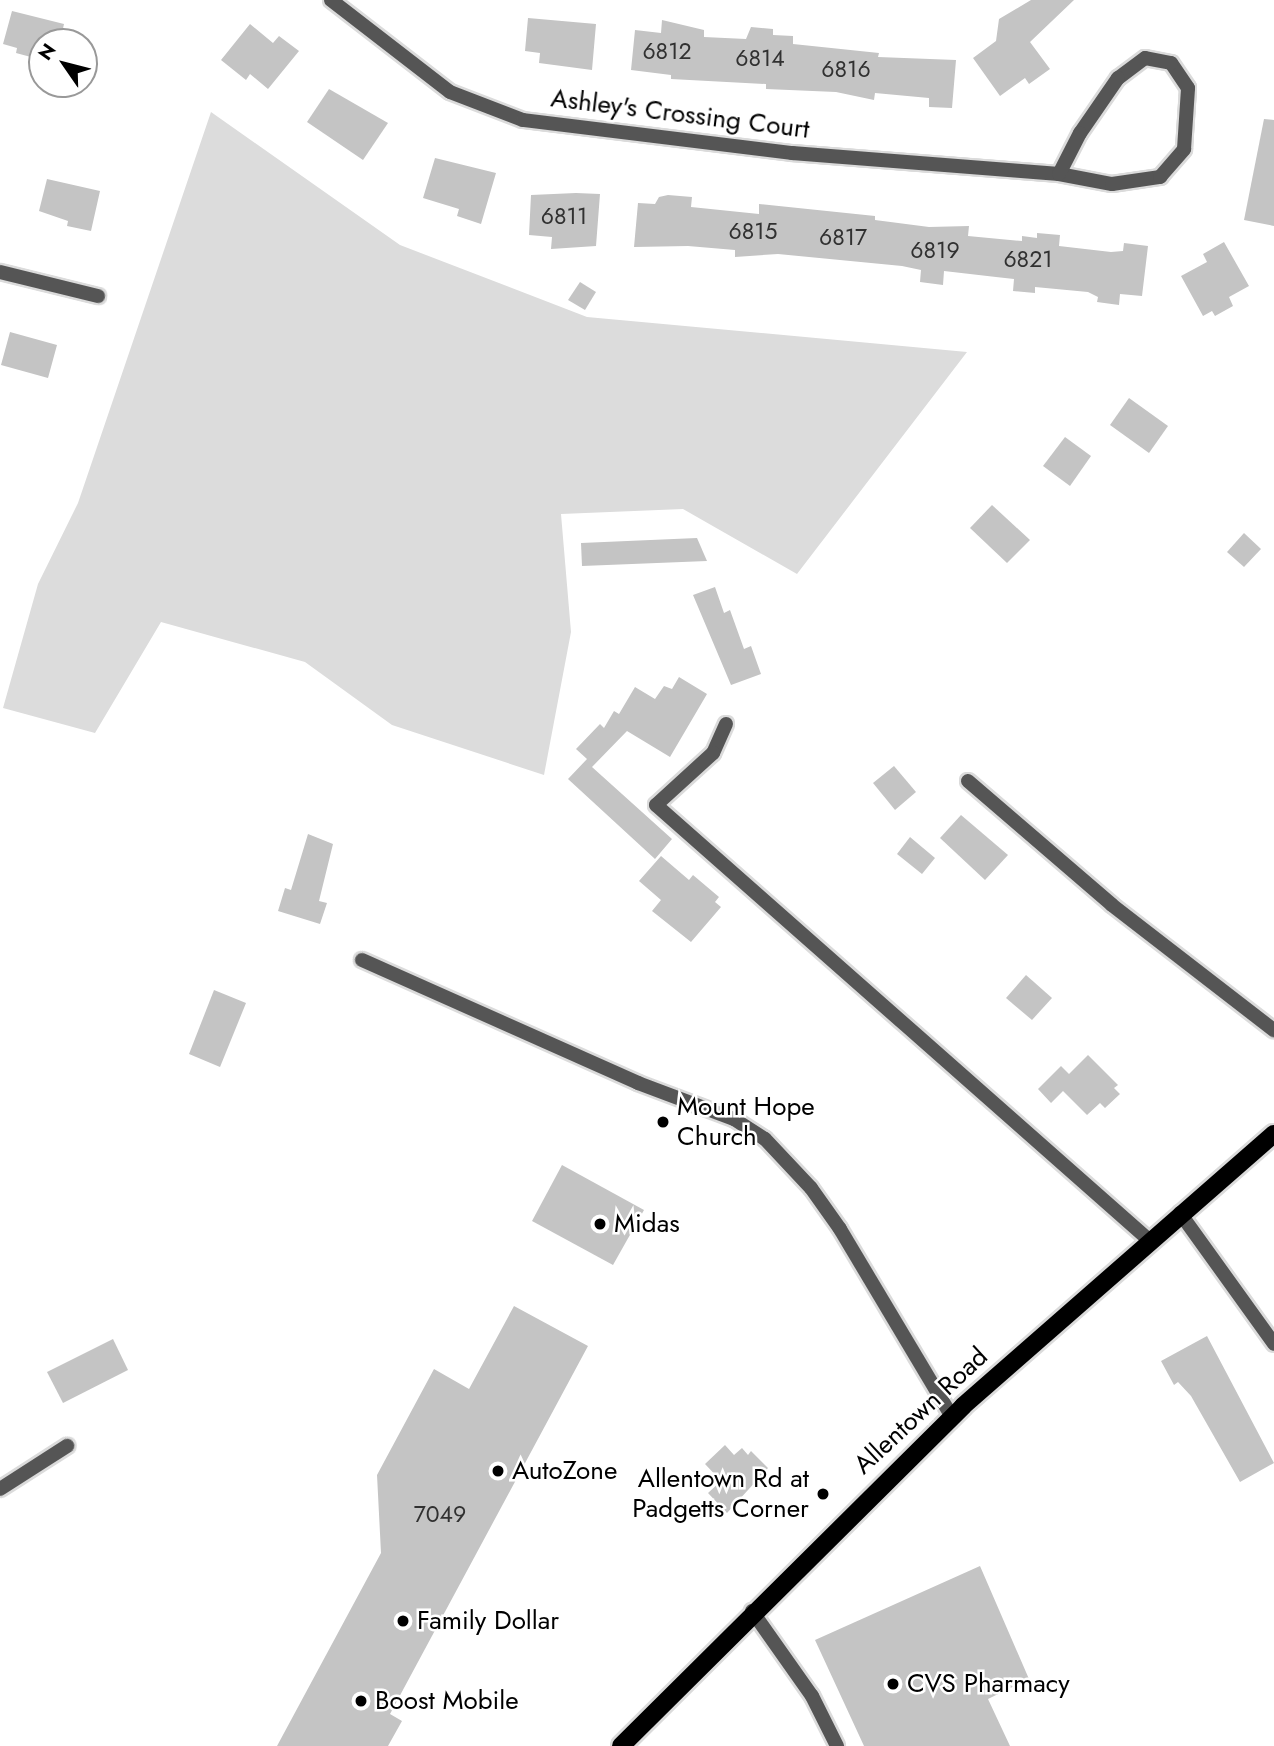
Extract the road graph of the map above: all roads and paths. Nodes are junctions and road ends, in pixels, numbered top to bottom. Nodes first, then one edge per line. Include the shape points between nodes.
1 (331, 0) edge
2 (1059, 174) junction
3 (0, 272) edge
4 (98, 296) dead end
5 (726, 724) dead end
6 (968, 780) dead end
7 (362, 960) dead end
8 (1274, 1030) edge
9 (1274, 1134) edge
10 (1180, 1213) junction
11 (1149, 1240) junction
12 (1274, 1344) edge
13 (952, 1417) junction
14 (67, 1446) dead end
15 (0, 1489) edge
16 (752, 1611) junction
17 (621, 1746) edge
18 (837, 1746) edge

1 - 2 street, Ashley's Crossing Court via 450,92 523,120 792,153
2 - 2 street, Ashley's Crossing Court via 1112,184 1160,177 1184,149 1188,88 1171,64 1145,58 1118,78 1080,133
3 - 4 street
5 - 11 street via 713,753 656,805
6 - 8 street via 1112,905
7 - 13 street via 638,1083 734,1119 765,1139 811,1188 840,1229
9 - 10 main road, Allentown Road
10 - 11 main road, Allentown Road
10 - 12 street
11 - 13 main road, Allentown Road
13 - 16 main road, Allentown Road
14 - 15 street
16 - 17 main road, Allentown Road
16 - 18 street via 812,1696

